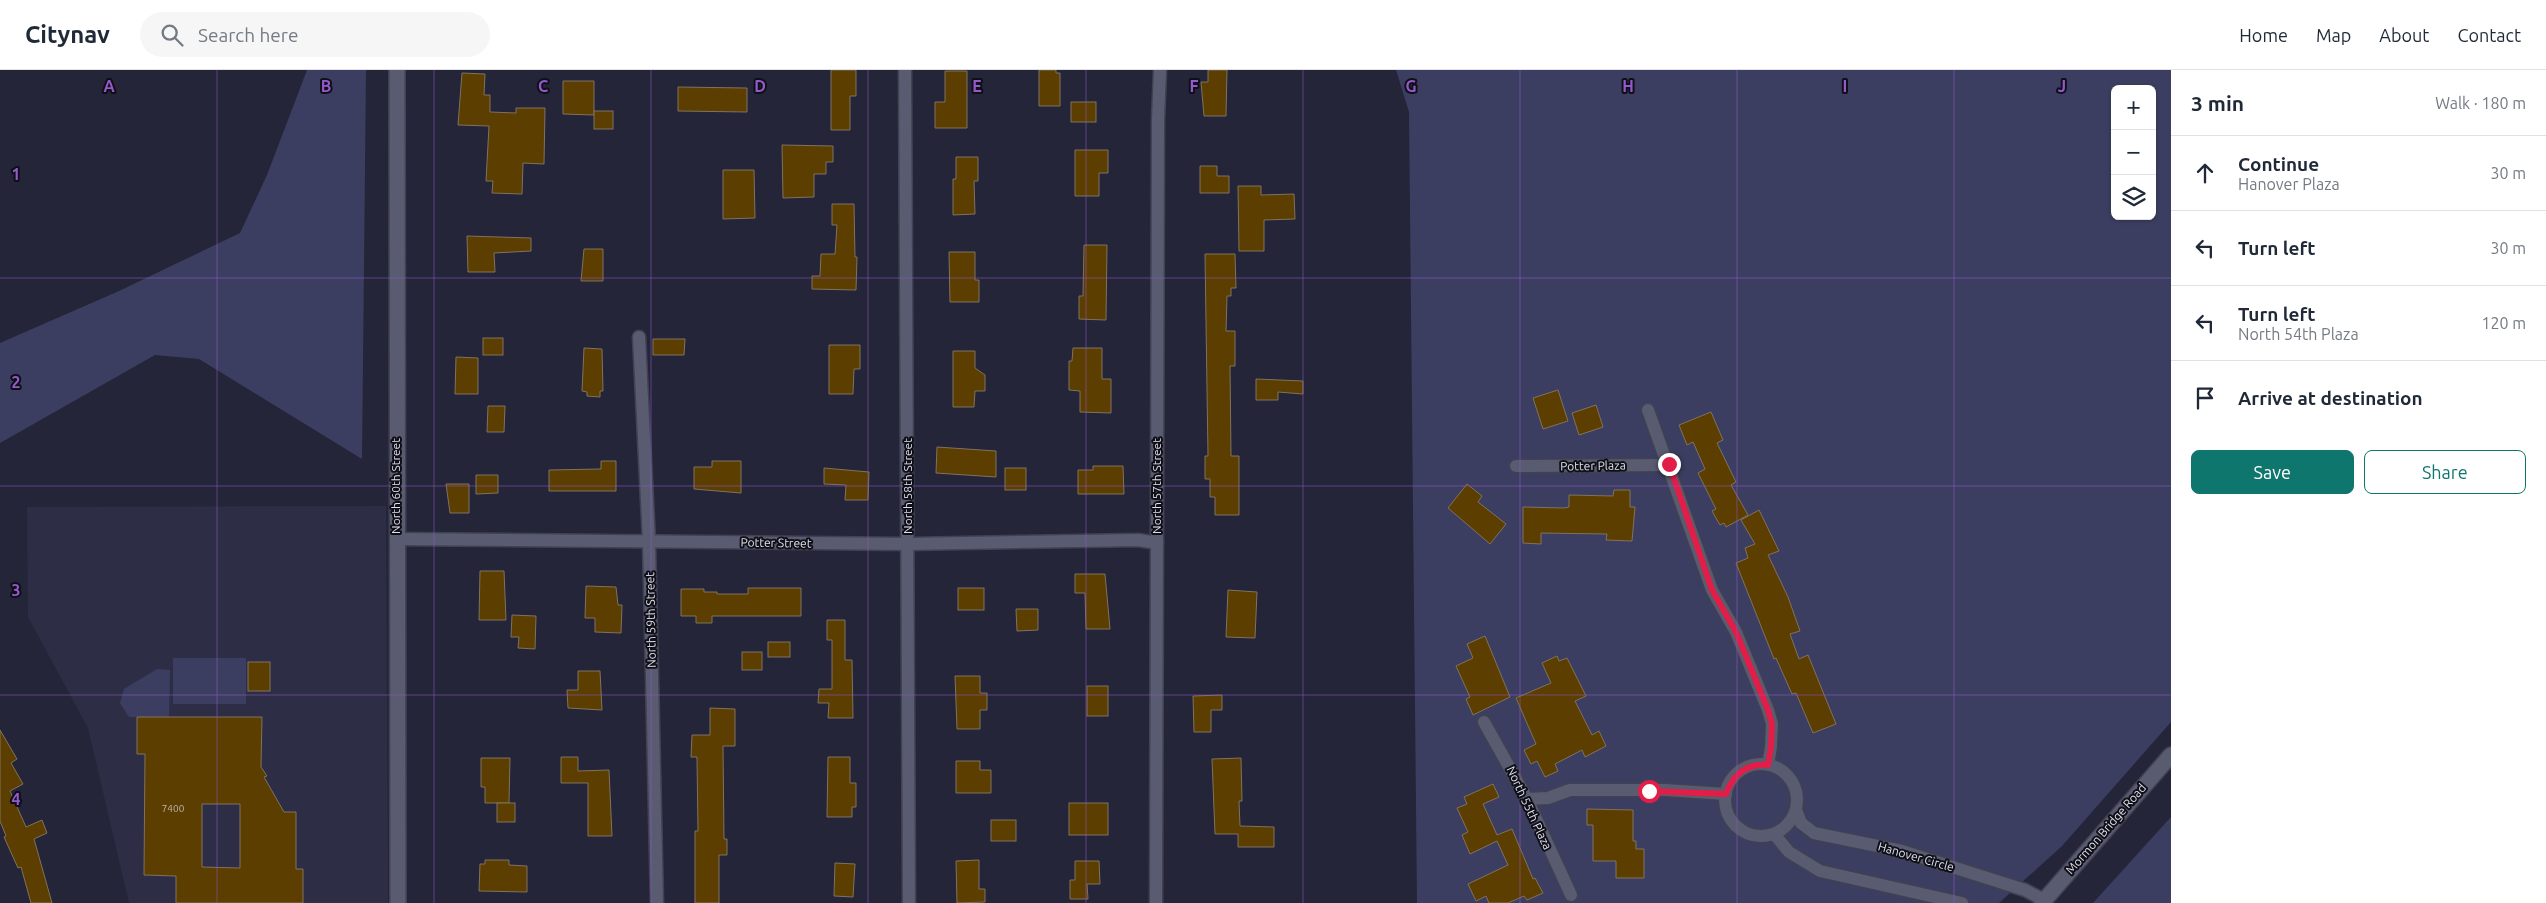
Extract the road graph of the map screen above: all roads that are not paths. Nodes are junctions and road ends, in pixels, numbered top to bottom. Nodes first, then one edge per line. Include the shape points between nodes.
1 (397, 70) edge
2 (905, 70) edge
3 (1160, 70) edge
4 (639, 337) dead end
5 (1648, 410) dead end
6 (1669, 464) junction
7 (1516, 466) dead end
8 (396, 539) junction
9 (649, 542) junction
10 (1157, 543) junction
11 (908, 544) junction
12 (1484, 722) dead end
13 (2171, 755) edge
14 (1768, 765) junction
15 (1726, 794) junction
16 (1527, 799) junction
17 (1796, 810) junction
18 (1774, 834) junction
19 (1571, 895) dead end
20 (2043, 902) edge
21 (398, 903) edge
22 (657, 903) edge
23 (909, 903) edge
24 (1156, 903) edge
25 (1962, 903) edge

1 - 8 main road, North 60th Street
2 - 11 street, North 58th Street
3 - 10 street, North 57th Street
4 - 9 street, North 59th Street
5 - 6 street
6 - 7 street, Potter Plaza
6 - 14 street via 1712,590 1736,632 1768,710 1772,739
8 - 9 street, Potter Street
8 - 21 main road, North 60th Street
9 - 11 street, Potter Street
9 - 22 street, North 59th Street
10 - 11 street, Potter Street via 1138,540
10 - 24 street, North 57th Street
11 - 23 street, North 58th Street
12 - 16 street, North 55th Plaza
13 - 20 main road, Mormon Bridge Road
14 - 15 street via 1749,767 1738,773
14 - 17 street via 1790,778 1795,787
15 - 16 street via 1570,790 1548,798
15 - 18 street via 1730,819 1738,828 1750,834
16 - 19 street, North 55th Plaza
17 - 18 street via 1792,820
17 - 20 street, Hanover Circle via 1801,823 1814,833 1902,852 2025,890
18 - 25 street via 1789,852 1820,871

